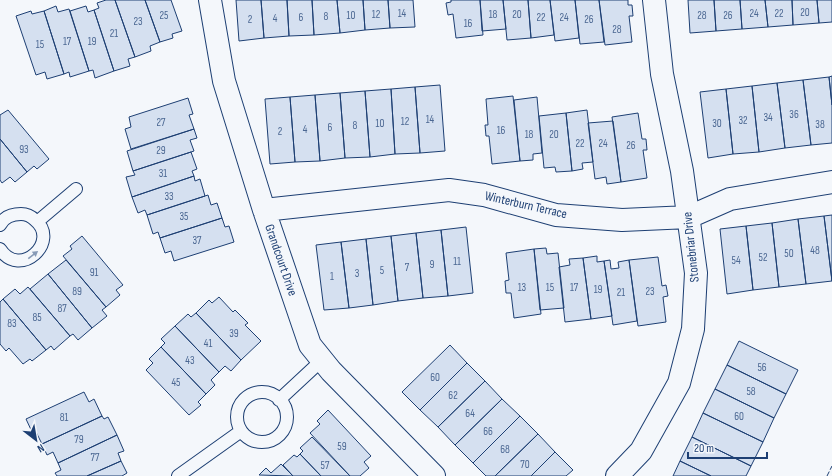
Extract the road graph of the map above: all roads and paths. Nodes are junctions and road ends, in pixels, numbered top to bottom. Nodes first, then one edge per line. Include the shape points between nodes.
1 (210, 0) edge
2 (654, 0) edge
3 (832, 182) edge
4 (76, 189) dead end
5 (264, 210) junction
6 (689, 217) junction
7 (37, 222) junction
8 (0, 225) edge
9 (0, 251) edge
10 (322, 360) junction
11 (279, 400) junction
12 (241, 431) junction
13 (178, 476) edge
14 (434, 476) edge
15 (617, 476) edge

1 - 5 street, Grandcourt Drive via 224,81
2 - 6 street, Stonebriar Drive via 662,74
3 - 6 street, Winterburn Terrace via 730,199
4 - 7 lane
5 - 6 street, Winterburn Terrace via 449,190 484,195 556,215 622,220
5 - 10 street, Grandcourt Drive via 310,345
6 - 15 street, Stonebriar Drive via 696,273 693,329 679,383 641,451
7 - 8 lane via 24,214 16,214 8,217
9 -> 7 lane via 13,260 21,261 35,255 43,236
10 - 11 lane
10 - 14 street, Grandcourt Drive
11 - 12 lane via 265,393 249,396 239,408 237,416
11 - 12 lane via 286,414 284,426 277,436 262,442 247,437
12 - 13 lane

